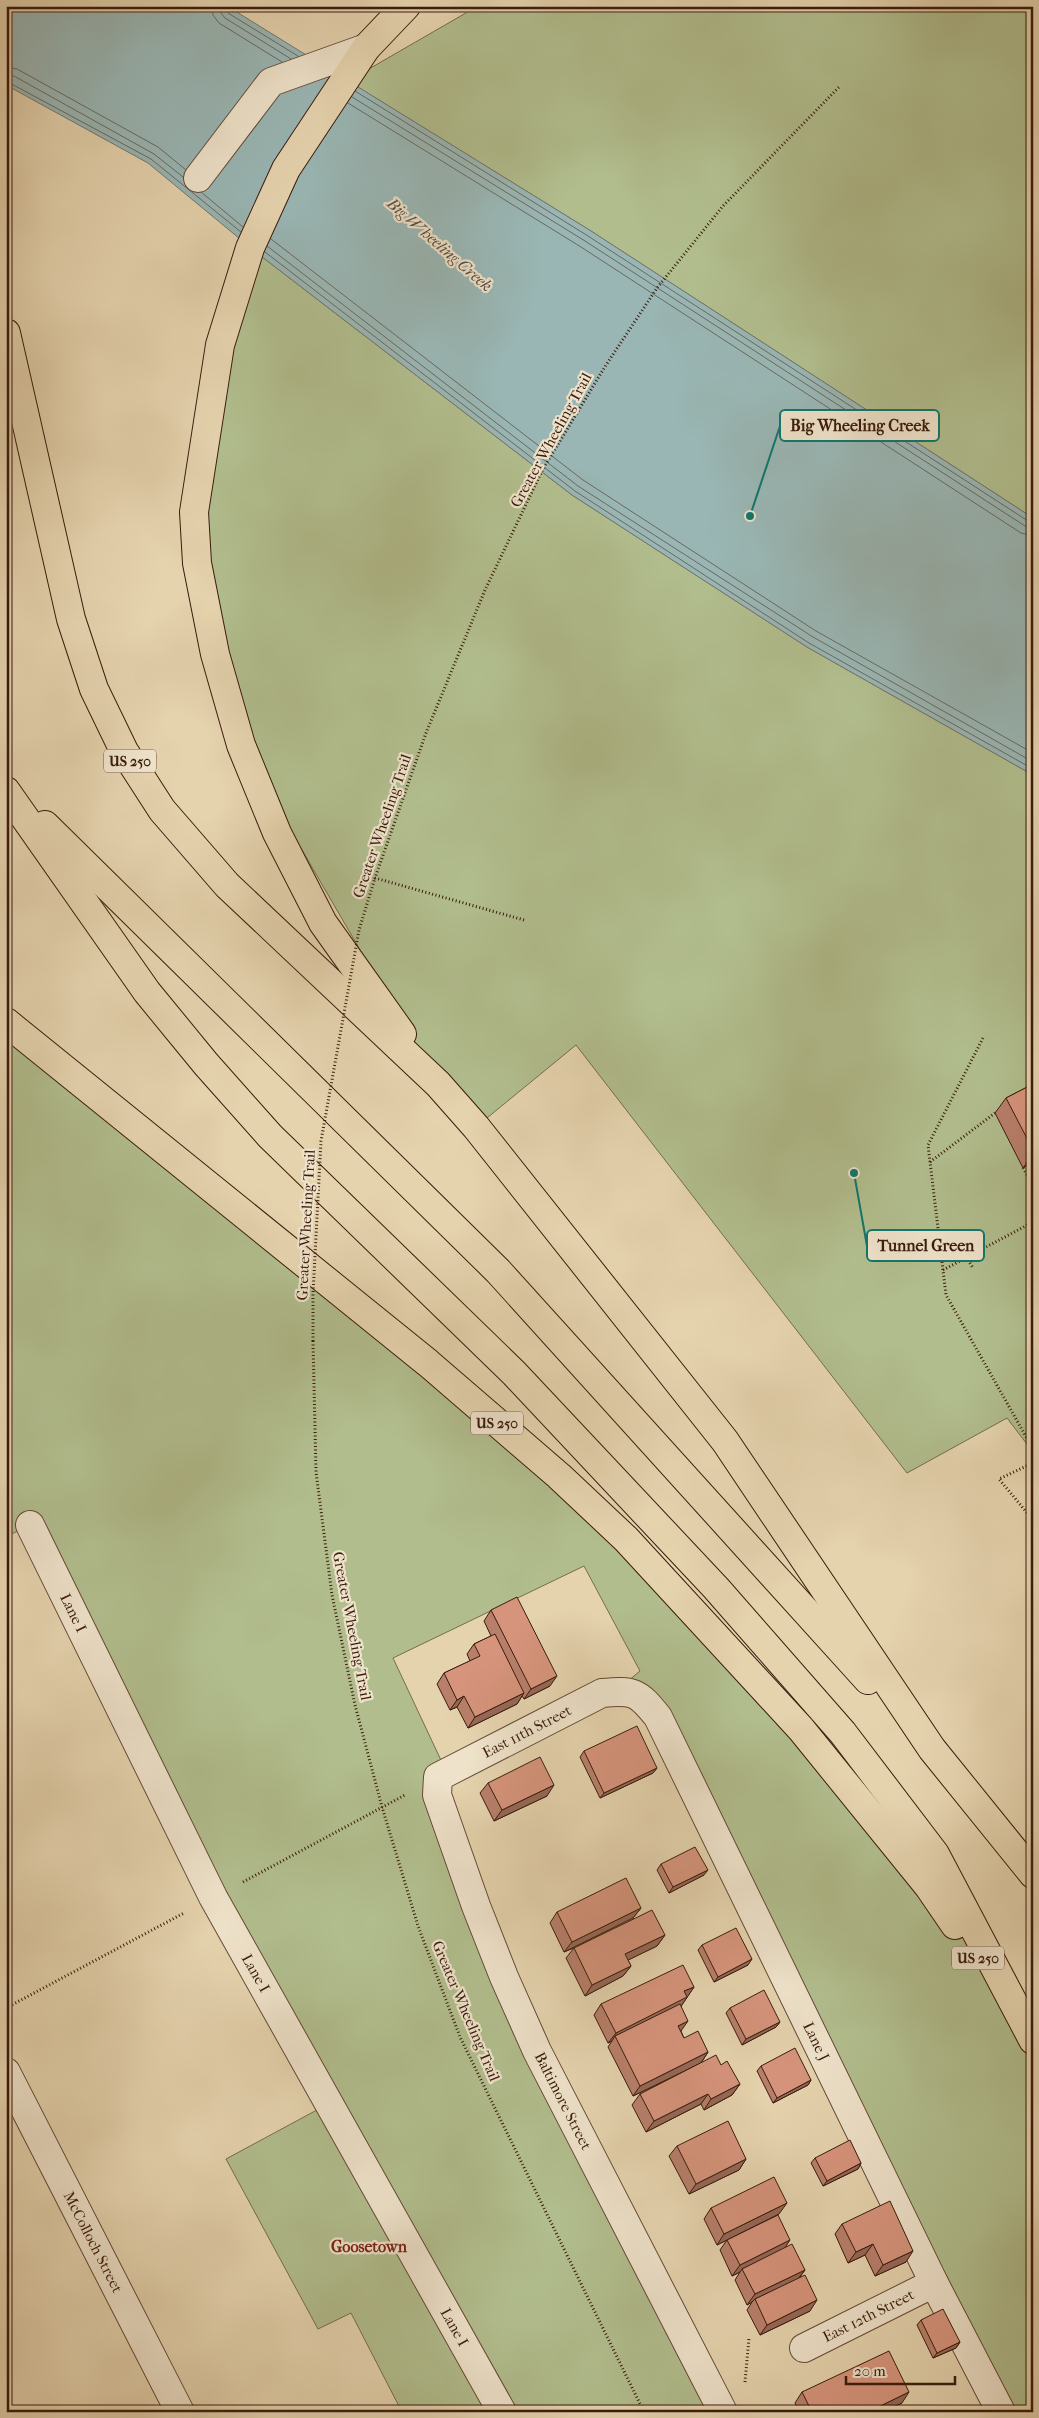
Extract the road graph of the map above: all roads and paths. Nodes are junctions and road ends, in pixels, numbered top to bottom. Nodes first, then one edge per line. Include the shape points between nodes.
1 (406, 6) edge
2 (366, 48) junction
3 (839, 87) dead end
4 (198, 178) dead end
5 (6, 333) edge
6 (6, 786) edge
7 (6, 791) edge
8 (375, 878) junction
9 (524, 920) dead end
10 (6, 1022) edge
11 (983, 1038) dead end
12 (438, 1084) junction
13 (995, 1113) dead end
14 (930, 1162) junction
15 (1023, 1168) dead end
16 (1033, 1185) edge
17 (1033, 1222) edge
18 (966, 1257) junction
19 (973, 1268) dead end
20 (943, 1270) junction
21 (1033, 1449) edge
22 (1033, 1463) edge
23 (1033, 1520) edge
24 (30, 1525) dead end
25 (616, 1691) joint
26 (932, 1749) junction
27 (438, 1777) joint
28 (413, 1791) dead end
29 (382, 1807) junction
30 (1033, 1874) edge
31 (1030, 2035) edge
32 (6, 2072) edge
33 (934, 2283) junction
34 (749, 2338) dead end
35 (804, 2348) dead end
36 (744, 2391) dead end
37 (180, 2412) edge
38 (502, 2412) edge
39 (644, 2412) edge
40 (723, 2412) edge
41 (1001, 2412) edge

1 - 2 highway
2 - 4 street via 271,82
2 - 12 highway via 286,169 250,248 220,345 194,512 197,563 215,654 240,745 277,833 323,923
3 - 8 path, Greater Wheeling Trail via 723,206 657,288 544,469 485,590 426,733
5 - 12 highway, US 250 via 71,619 94,689 124,751 162,810 227,885
6 - 26 highway via 498,1271
7 - 31 highway via 147,992 206,1064 270,1136 514,1373 716,1588 843,1734 935,1854
8 - 9 path
8 - 29 path, Greater Wheeling Trail, bridge via 360,930 321,1141 313,1341 316,1472 332,1595 355,1705
10 - 31 highway, US 250 via 428,1363 559,1476 626,1539 801,1729 929,1887
11 - 14 path via 928,1145
12 - 26 highway, US 250 via 476,1127 724,1441
13 - 14 path
14 - 20 path
15 - 16 path
17 - 18 path
18 - 19 path
18 - 20 path
20 - 21 path via 946,1295
22 - 23 path via 999,1479
24 - 38 street, Lane I via 213,1898
25 - 27 street, East 11th Street via 602,1693
25 - 33 street, Lane J via 630,1692 643,1698 658,1717
26 - 30 highway, US 250
27 - 40 street, Baltimore Street via 437,1796 504,1978 537,2050
28 - 29 path
29 - 39 path, Greater Wheeling Trail via 418,1926 460,2037
32 - 37 street, McColloch Street
33 - 35 street, East 12th Street
33 - 41 street, Lane J
34 - 36 path

